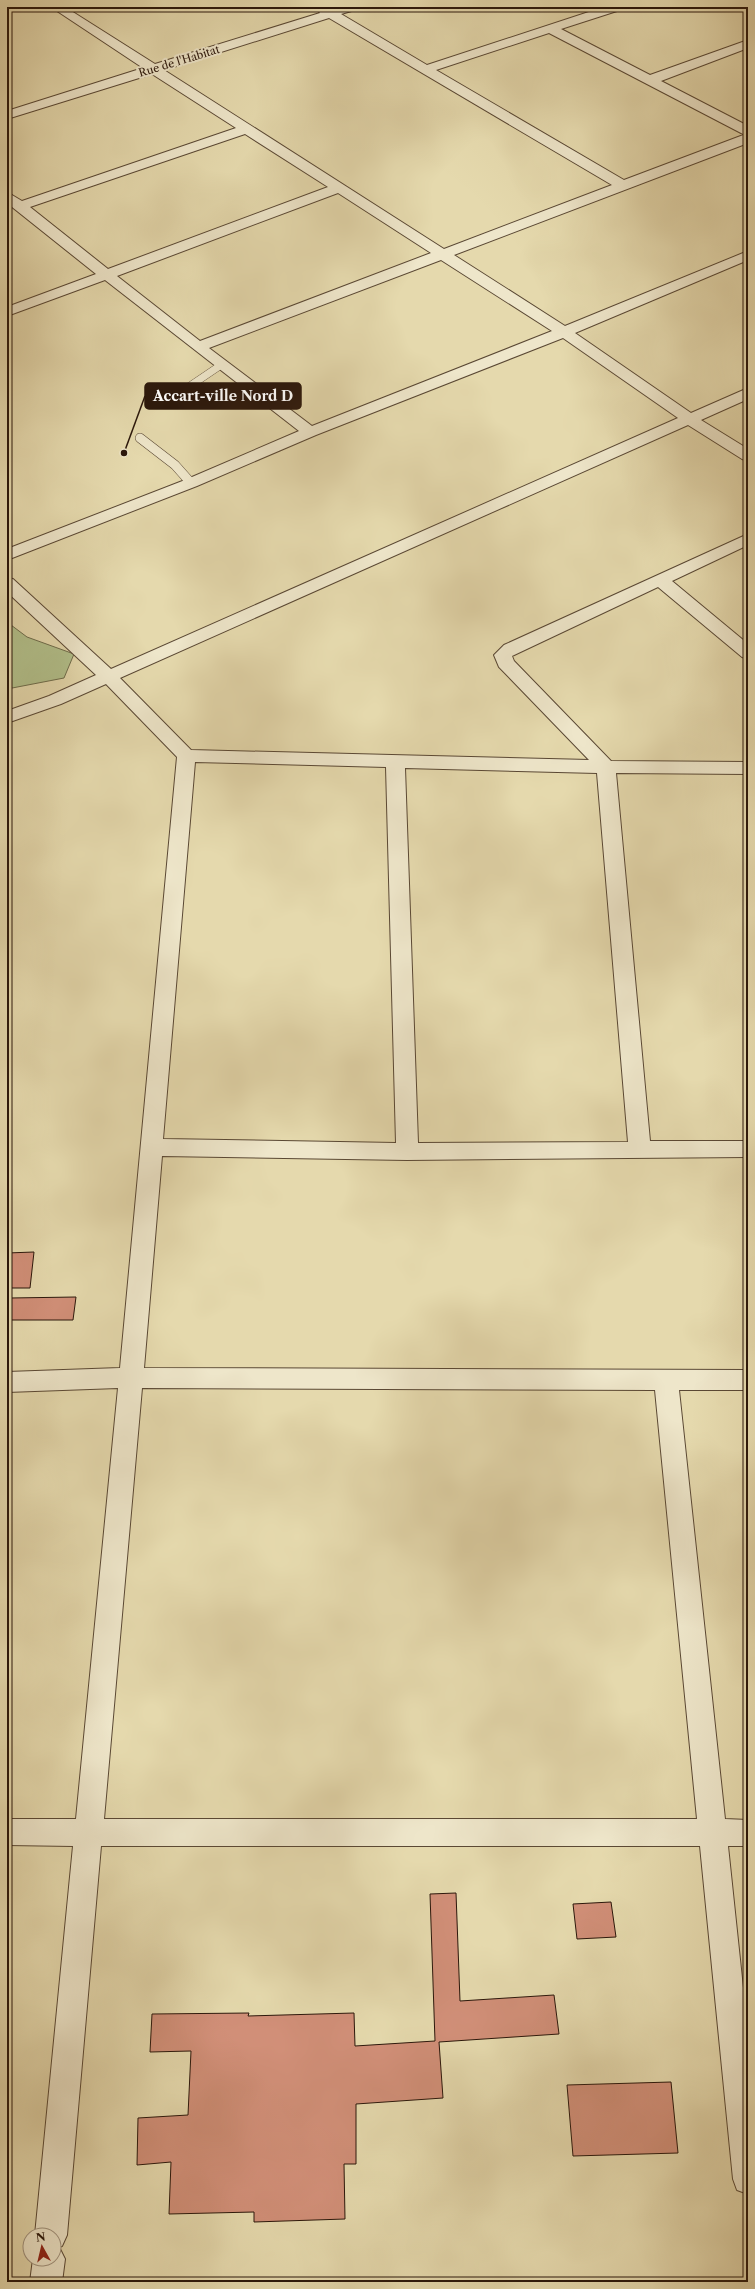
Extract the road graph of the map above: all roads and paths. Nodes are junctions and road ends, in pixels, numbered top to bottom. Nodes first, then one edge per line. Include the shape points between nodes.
1 (57, 7) edge
2 (351, 7) edge
3 (616, 7) edge
4 (325, 10) edge
5 (551, 29) junction
6 (748, 44) edge
7 (155, 68) junction
8 (427, 69) junction
9 (650, 80) junction
10 (7, 115) edge
11 (246, 129) junction
12 (748, 131) edge
13 (748, 138) edge
14 (624, 186) junction
15 (338, 188) junction
16 (7, 196) edge
17 (21, 206) junction
18 (442, 255) junction
19 (748, 255) edge
20 (106, 275) junction
21 (7, 312) edge
22 (564, 332) junction
23 (198, 347) junction
24 (221, 365) junction
25 (187, 388) dead end
26 (748, 393) edge
27 (688, 418) junction
28 (310, 432) junction
29 (140, 438) dead end
30 (748, 456) edge
31 (191, 483) junction
32 (748, 539) edge
33 (7, 555) edge
34 (660, 580) junction
35 (7, 583) edge
36 (748, 653) edge
37 (108, 676) junction
38 (7, 718) edge
39 (186, 756) junction
40 (395, 760) junction
41 (606, 766) junction
42 (748, 768) edge
43 (150, 1147) junction
44 (748, 1149) edge
45 (640, 1150) junction
46 (407, 1152) junction
47 (131, 1378) junction
48 (666, 1380) junction
49 (748, 1380) edge
50 (7, 1382) edge
51 (7, 1832) edge
52 (88, 1833) junction
53 (712, 1833) junction
54 (748, 1833) edge
55 (748, 2179) edge
56 (52, 2227) edge
57 (47, 2267) edge
58 (46, 2282) edge

1 - 7 street
2 - 4 street, Rue de l'Habitat
3 - 5 street
4 - 7 street, Rue de l'Habitat
4 - 8 street
5 - 8 street
5 - 9 street
6 - 9 street
7 - 10 street, Rue de l'Habitat
7 - 11 street
8 - 14 street
9 - 12 street
11 - 15 street
11 - 17 street
13 - 14 street
14 - 18 street
15 - 18 street
15 - 20 street
16 - 17 street
17 - 20 street
18 - 22 street
18 - 23 street
19 - 22 street
20 - 21 street
20 - 23 street
22 - 27 street
22 - 28 street
23 - 24 street
24 - 25 lane
24 - 28 street
26 - 27 street
27 - 30 street
27 - 37 street
28 - 31 street
29 - 31 lane via 175,465
31 - 33 street
32 - 34 street
34 - 36 street
34 - 41 street via 510,649 503,655 505,663
35 - 37 street
37 - 38 street
37 - 39 street
39 - 40 street
39 - 43 street
40 - 41 street
40 - 46 street
41 - 42 street
41 - 45 street
43 - 46 street
43 - 47 street
44 - 45 street
45 - 46 street
47 - 48 street
47 - 50 street
47 - 52 street
48 - 49 street
48 - 53 street
51 - 52 street
52 - 53 street
52 - 56 street
53 - 54 street
53 - 55 street
57 - 58 street

